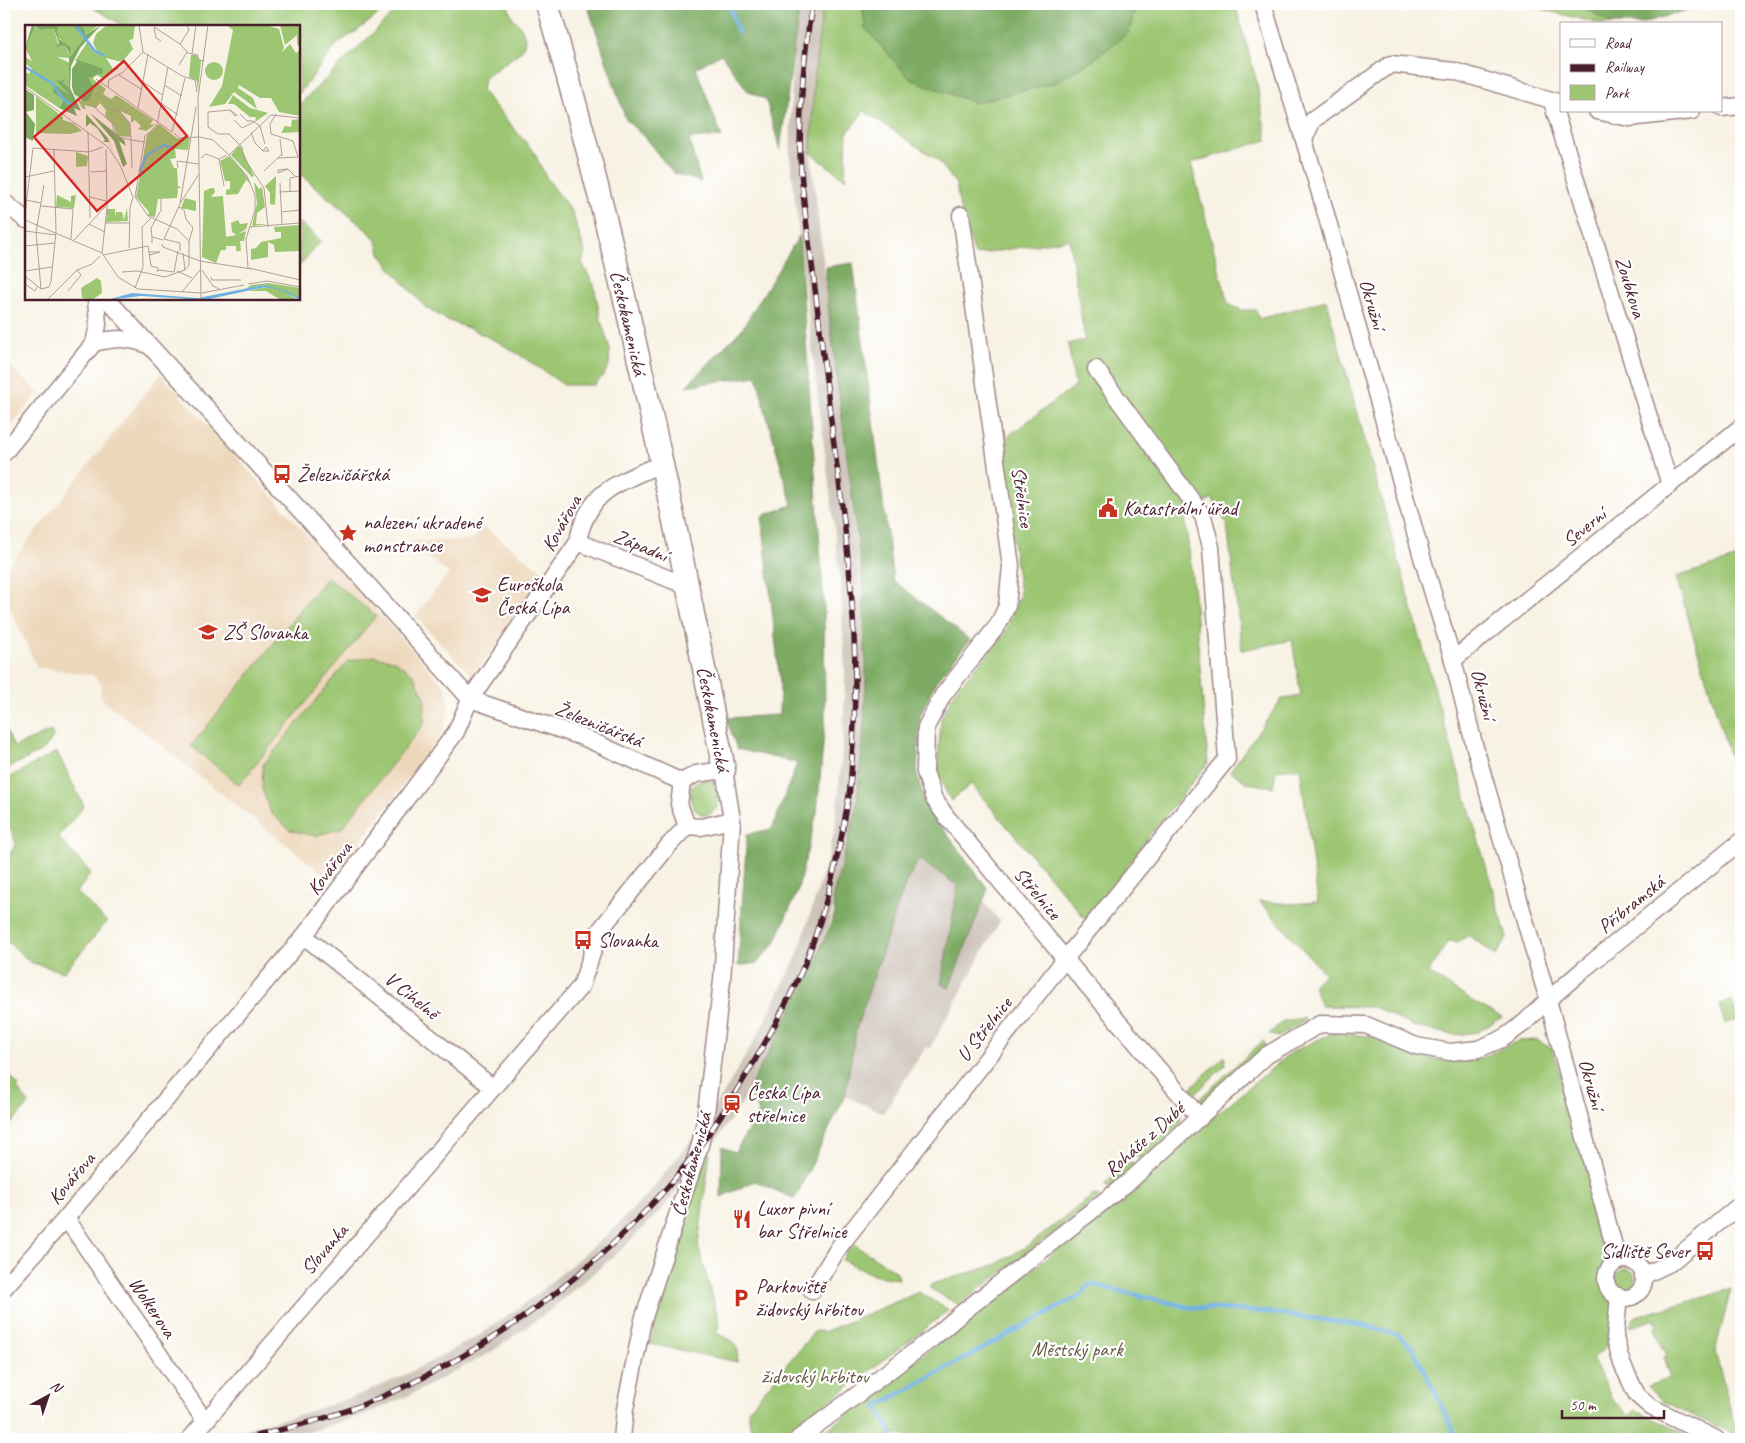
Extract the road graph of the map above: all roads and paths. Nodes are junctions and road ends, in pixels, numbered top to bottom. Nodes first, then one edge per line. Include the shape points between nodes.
1 (547, 4) edge
2 (1263, 4) edge
3 (1557, 102) edge
4 (1741, 106) edge
5 (1722, 108) edge
6 (1602, 112) edge
7 (1683, 112) edge
8 (1304, 139) junction
9 (4, 202) edge
10 (961, 215) dead end
11 (25, 219) edge
12 (96, 300) edge
13 (108, 300) edge
14 (94, 343) junction
15 (150, 346) junction
16 (1096, 369) dead end
17 (1741, 428) edge
18 (4, 453) edge
19 (661, 464) junction
20 (1670, 485) junction
21 (578, 542) junction
22 (688, 587) junction
23 (1453, 660) junction
24 (470, 699) junction
25 (724, 770) junction
26 (682, 782) junction
27 (732, 820) junction
28 (687, 826) junction
29 (1741, 841) edge
30 (304, 936) junction
31 (1065, 959) junction
32 (1548, 1000) junction
33 (492, 1087) junction
34 (1200, 1118) junction
35 (1741, 1204) edge
36 (66, 1218) junction
37 (1618, 1261) junction
38 (1643, 1276) junction
39 (4, 1288) edge
40 (812, 1291) dead end
41 (1619, 1296) junction
42 (205, 1421) junction
43 (190, 1439) edge
44 (622, 1439) edge
45 (798, 1439) edge
46 (1716, 1439) edge

1 - 19 street, Českokamenická via 578,109
2 - 8 street, Okružní
3 - 8 street via 1454,70 1391,64 1313,120
3 - 20 street, Zoubkova
4 - 5 street
6 - 7 street via 1629,118
8 - 23 street, Okružní
9 - 11 street
10 - 31 street, Střelnice via 1010,573 1007,606 998,625 943,695 926,727 925,772 934,800
12 - 14 street via 98,325
13 - 15 street, Železničářská
14 - 15 street via 116,338
14 - 18 street
15 - 24 street, Železničářská
16 - 31 street via 1202,516 1211,547 1227,760
17 - 20 street, Severní
19 - 21 street, Kovářova via 605,492 582,522
19 - 22 street, Českokamenická
20 - 23 street, Severní
21 - 22 street, Západní
21 - 24 street, Kovářova
22 - 25 street, Českokamenická
23 - 32 street, Okružní
24 - 26 street, Železničářská via 585,738
24 - 30 street, Kovářova via 456,732
25 - 26 street via 696,774
25 - 27 street, Českokamenická
26 - 28 street via 679,804
27 - 28 street via 701,827
27 - 44 street, Českokamenická via 722,981 705,1121 643,1320
28 - 33 street, Slovanka via 600,930 581,986
29 - 32 street, Příbramská
30 - 33 street, V Cihelně
30 - 36 street, Kovářova
31 - 34 street
31 - 40 street, U Střelnice via 838,1247
32 - 34 street, Roháče z Dubé via 1502,1039 1478,1050 1450,1052 1416,1046 1366,1025 1320,1024 1267,1055
32 - 37 street, Okružní
33 - 42 street, Slovanka
34 - 45 street, Roháče z Dubé via 1131,1180 934,1337
35 - 38 street via 1670,1263
36 - 39 street, Kovářova
36 - 42 street, Wolkerova
37 - 38 street via 1637,1264
37 - 41 street via 1609,1268 1606,1279 1609,1289
38 - 41 street via 1640,1290 1634,1295
41 - 46 street via 1615,1338 1636,1395 1651,1407
42 - 43 street, Slovanka

